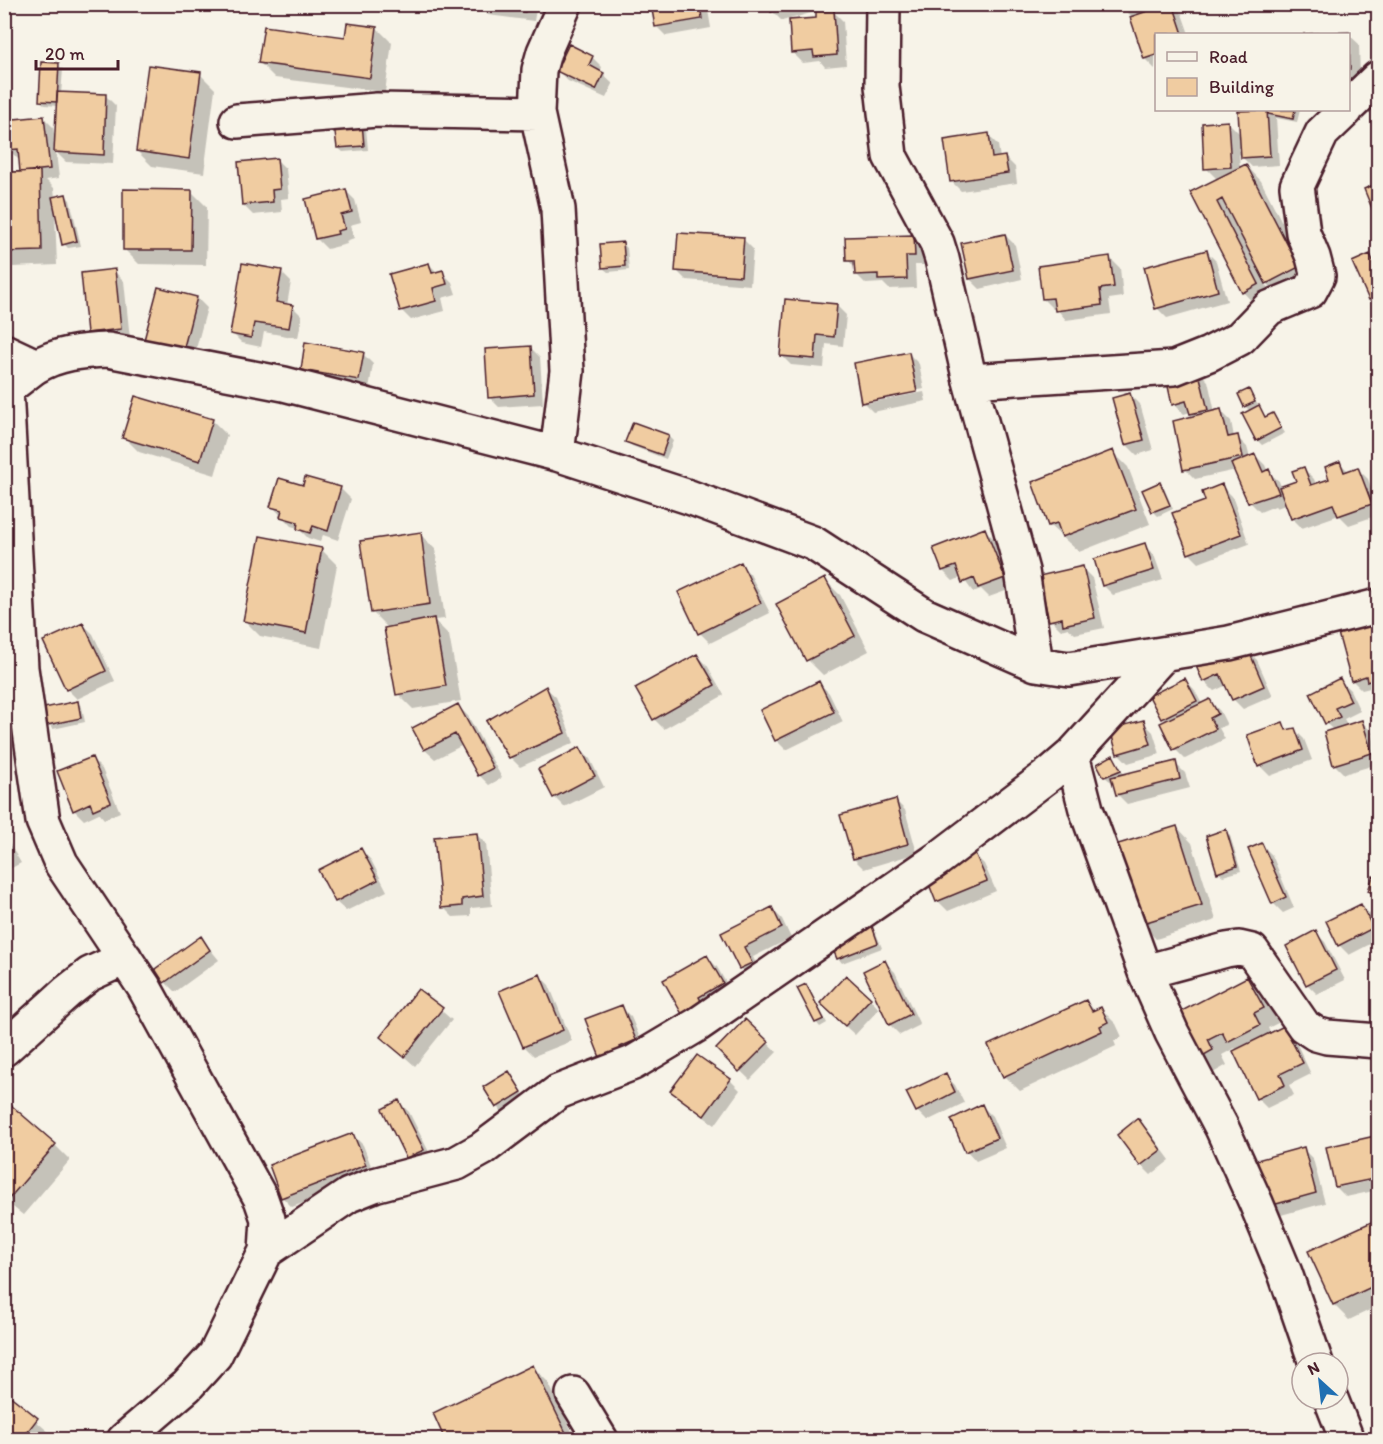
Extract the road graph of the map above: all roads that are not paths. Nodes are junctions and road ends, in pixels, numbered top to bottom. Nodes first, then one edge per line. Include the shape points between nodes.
1 (565, 4) edge
2 (883, 4) edge
3 (1378, 78) edge
4 (1350, 105) edge
5 (1344, 111) edge
6 (537, 113) junction
7 (237, 121) dead end
8 (4, 351) edge
9 (36, 366) junction
10 (970, 381) junction
11 (5, 390) edge
12 (557, 454) junction
13 (1378, 606) edge
14 (1163, 655) junction
15 (1036, 664) junction
16 (1072, 756) junction
17 (125, 958) junction
18 (1145, 972) junction
19 (1378, 1041) edge
20 (4, 1049) edge
21 (266, 1251) junction
22 (1312, 1351) edge
23 (573, 1394) dead end
24 (1335, 1411) edge
25 (124, 1440) edge
26 (601, 1440) edge
27 (1347, 1440) edge

1 - 6 street via 539,70
2 - 10 street via 882,86 890,156 937,243
3 - 4 street
5 - 10 street via 1322,133 1297,186 1303,233 1318,276 1310,291 1269,308 1240,338 1174,368
6 - 7 street via 377,110
6 - 12 street via 558,209 567,371
8 - 9 street
9 - 11 street
9 - 12 street via 62,355 108,350 284,384
10 - 15 street via 1022,571
11 - 17 street via 21,668 43,821 62,863
12 - 15 street via 813,543 924,615
13 - 14 street
14 - 15 street via 1069,669
14 - 16 street
16 - 18 street via 1086,809
16 - 21 street via 938,860 697,1025 628,1066 558,1092 457,1163 349,1195
17 - 20 street via 90,974
17 - 21 street via 261,1199 268,1219
18 - 19 street via 1226,950 1252,951 1304,1026 1316,1034
18 - 22 street via 1256,1203
21 - 25 street via 214,1355 187,1386
23 - 26 street
24 - 27 street

